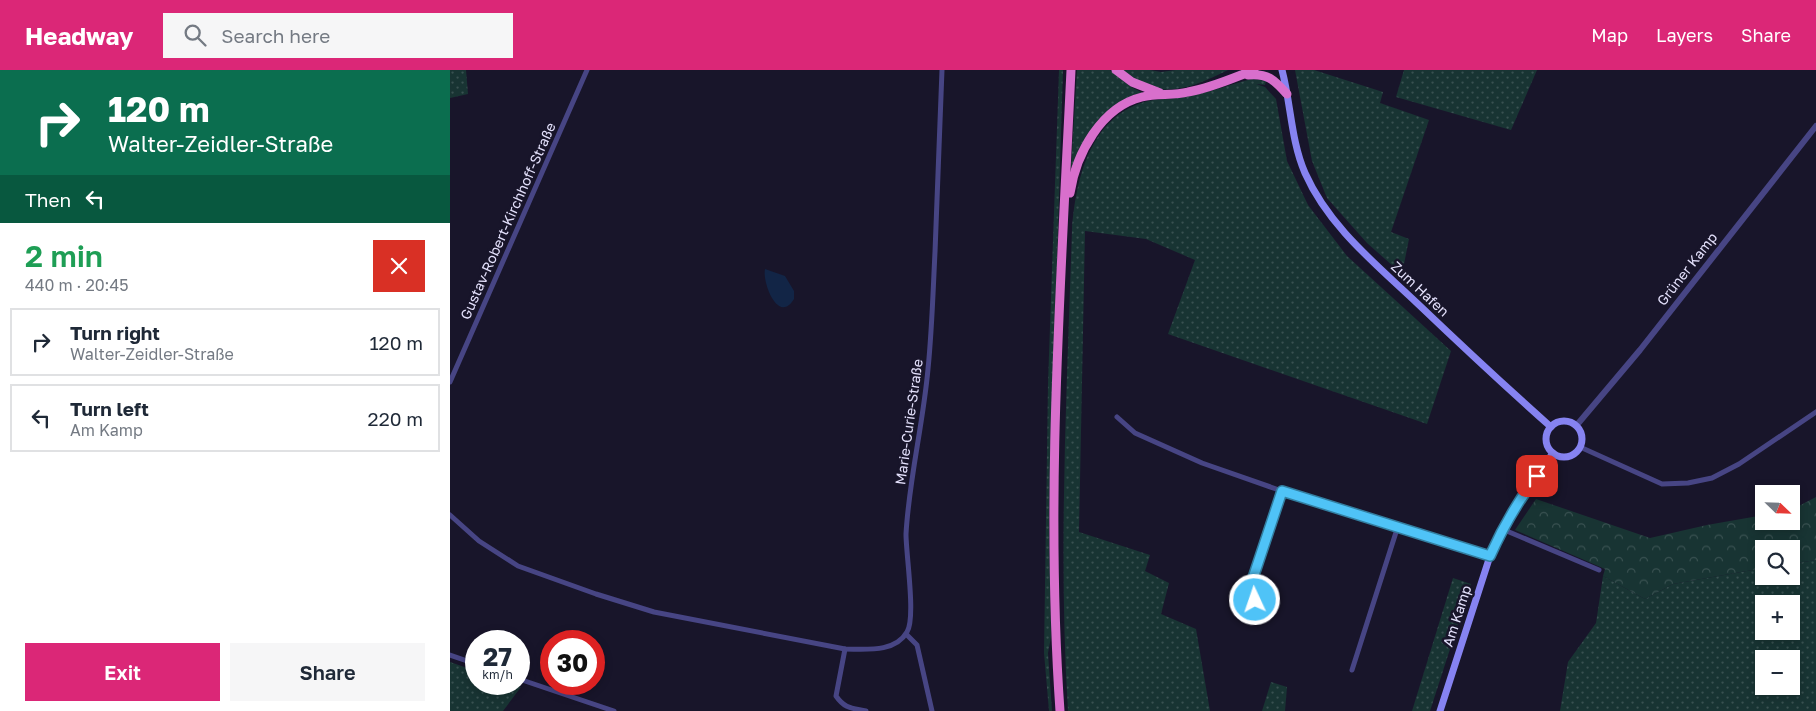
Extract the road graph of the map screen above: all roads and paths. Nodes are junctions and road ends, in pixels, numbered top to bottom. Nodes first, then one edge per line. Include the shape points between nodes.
1 (587, 70) edge
2 (942, 70) edge
3 (1071, 70) edge
4 (1116, 70) edge
5 (1254, 70) edge
6 (1282, 70) edge
7 (1241, 72) edge
8 (1165, 94) junction
9 (1288, 94) junction
10 (1816, 126) edge
11 (1064, 236) junction
12 (450, 382) edge
13 (1816, 412) edge
14 (1117, 417) dead end
15 (1576, 426) junction
16 (1551, 427) junction
17 (1580, 447) junction
18 (1554, 453) junction
19 (1282, 491) junction
20 (450, 515) edge
21 (1398, 526) junction
22 (1502, 529) junction
23 (1490, 556) junction
24 (1599, 570) dead end
25 (1255, 600) dead end
26 (906, 634) junction
27 (845, 648) junction
28 (450, 655) edge
29 (465, 660) edge
30 (1352, 670) dead end
31 (530, 683) edge
32 (614, 711) edge
33 (866, 711) edge
34 (932, 711) edge
35 (1060, 711) edge
36 (1440, 711) edge

1 - 12 street, Gustav-Robert-Kirchhoff-Straße
2 - 26 street, Marie-Curie-Straße via 930,348 906,536 911,612
3 - 11 highway
4 - 8 highway via 1132,82
5 - 7 highway
6 - 9 main road, Zum Hafen
7 - 8 highway via 1189,92
7 - 9 highway via 1265,76
8 - 11 highway via 1140,97 1124,104 1091,137 1076,167
9 - 16 main road, Zum Hafen via 1304,172 1341,230
10 - 15 street, Grüner Kamp
11 - 35 highway via 1054,502
13 - 17 street via 1739,464 1712,478 1688,483 1662,484
14 - 19 street via 1135,432 1202,463
15 - 16 main road via 1560,422
15 - 17 main road via 1582,437
16 - 18 main road via 1547,444
17 - 18 main road via 1570,456
18 - 22 main road, Am Kamp
19 - 21 street
19 - 25 street via 1251,584
20 - 27 street via 480,541 518,566 596,594 654,612
21 - 23 street
21 - 30 street
22 - 23 main road, Am Kamp
22 - 24 street
23 - 36 main road, Am Kamp
26 - 27 street via 892,645 874,649
26 - 34 street via 917,645
27 - 33 street via 836,696 846,707
28 - 29 street
31 - 32 street

